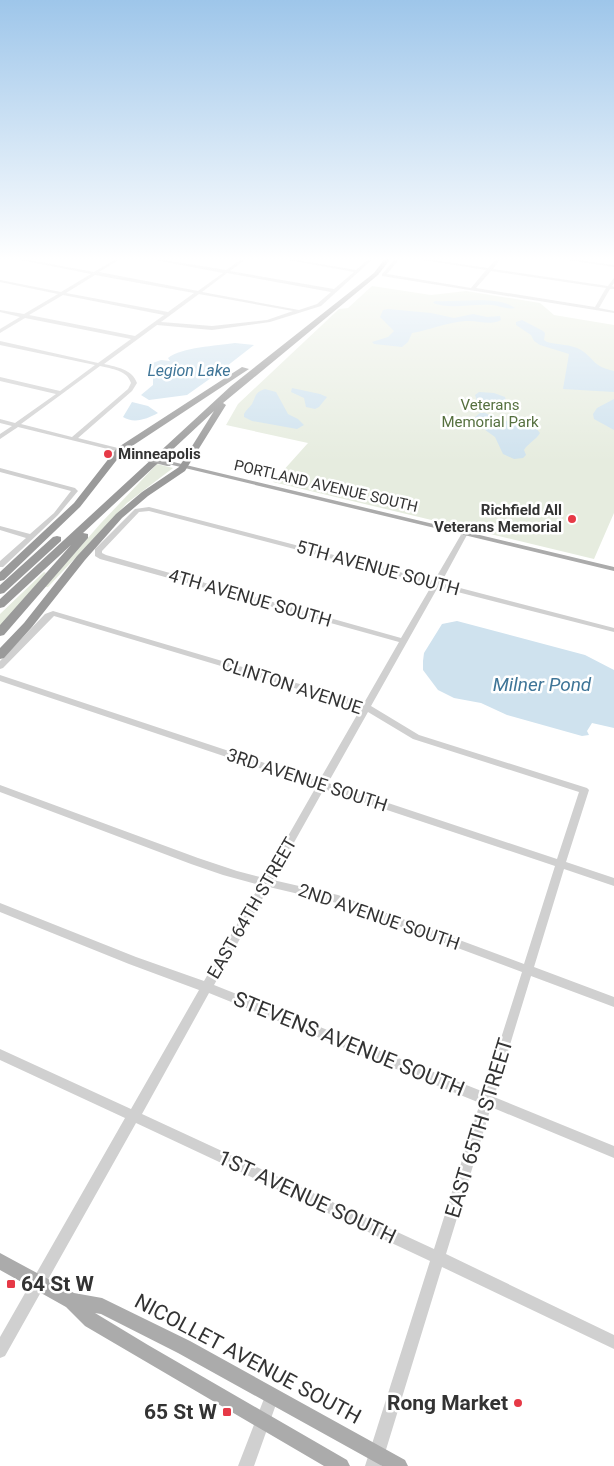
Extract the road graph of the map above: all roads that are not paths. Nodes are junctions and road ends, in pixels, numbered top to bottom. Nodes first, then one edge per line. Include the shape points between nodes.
1 (72, 325) edge
2 (153, 325) edge
3 (172, 325) edge
4 (238, 325) edge
5 (303, 325) edge
6 (312, 325) edge
7 (135, 338) junction
8 (0, 343) edge
9 (99, 364) junction
10 (252, 365) junction
11 (0, 379) edge
12 (234, 388) junction
13 (61, 393) junction
14 (0, 421) edge
15 (17, 425) junction
16 (0, 437) edge
17 (73, 439) junction
18 (120, 450) junction
19 (184, 465) junction
20 (0, 470) edge
21 (124, 489) junction
22 (141, 508) joint
23 (0, 528) edge
24 (465, 533) junction
25 (31, 537) junction
26 (82, 558) junction
27 (0, 565) edge
28 (614, 569) edge
29 (0, 578) edge
30 (436, 583) junction
31 (0, 591) edge
32 (0, 604) edge
33 (53, 613) joint
34 (614, 630) edge
35 (0, 632) edge
36 (404, 641) junction
37 (0, 643) edge
38 (0, 655) edge
39 (0, 666) edge
40 (0, 678) edge
41 (366, 707) junction
42 (322, 784) junction
43 (0, 788) edge
44 (584, 790) joint
45 (560, 864) junction
46 (614, 882) edge
47 (266, 883) junction
48 (0, 906) edge
49 (528, 970) junction
50 (206, 987) junction
51 (614, 1002) edge
52 (0, 1054) edge
53 (488, 1100) junction
54 (133, 1117) junction
55 (614, 1152) edge
56 (438, 1258) junction
57 (0, 1262) edge
58 (38, 1282) junction
59 (72, 1301) junction
60 (614, 1342) edge
61 (0, 1351) edge
62 (272, 1396) junction
63 (262, 1421) junction
64 (375, 1460) edge
65 (246, 1466) edge
66 (341, 1466) edge
67 (399, 1466) edge

1 - 7 street
2 - 7 street
3 - 4 street
5 - 10 highway
6 - 12 highway
7 - 9 street
8 - 9 street
9 - 13 street
9 - 17 street via 130,374 134,383
10 - 18 highway
10 - 31 highway
11 - 13 street
12 - 19 highway
12 - 21 highway
13 - 15 street
14 - 15 street
15 - 16 street
15 - 17 street
17 - 18 street
18 - 19 main road, PORTLAND AVENUE SOUTH, bridge
18 - 29 highway via 77,505
19 - 24 main road, PORTLAND AVENUE SOUTH
19 - 26 highway via 119,516
20 - 25 street via 73,489 74,495
21 - 32 highway
21 - 35 highway
22 - 30 street, 5TH AVENUE SOUTH
22 - 36 street, 4TH AVENUE SOUTH via 98,554
23 - 25 street
24 - 28 main road, PORTLAND AVENUE SOUTH
24 - 30 street, EAST 64TH STREET
25 - 27 street
26 - 37 highway
26 - 38 highway
30 - 34 street, 5TH AVENUE SOUTH
30 - 36 street, EAST 64TH STREET
33 - 39 street
33 - 41 street, CLINTON AVENUE
36 - 41 street, EAST 64TH STREET
40 - 42 street, 3RD AVENUE SOUTH
41 - 42 street, EAST 64TH STREET
41 - 44 street, CLINTON AVENUE via 416,738
42 - 45 street, 3RD AVENUE SOUTH
42 - 47 street, EAST 64TH STREET
43 - 47 street, 2ND AVENUE SOUTH via 223,871
44 - 45 street, EAST 65TH STREET
45 - 46 street, 3RD AVENUE SOUTH
45 - 49 street, EAST 65TH STREET
47 - 49 street, 2ND AVENUE SOUTH via 338,899
47 - 50 street, EAST 64TH STREET
48 - 50 street, STEVENS AVENUE SOUTH via 133,961
49 - 51 street, 2ND AVENUE SOUTH
49 - 53 street, EAST 65TH STREET
50 - 53 street, STEVENS AVENUE SOUTH
50 - 54 street, EAST 64TH STREET
52 - 54 street, 1ST AVENUE SOUTH
53 - 55 street, STEVENS AVENUE SOUTH
53 - 56 street, EAST 65TH STREET
54 - 56 street, 1ST AVENUE SOUTH
54 - 58 street, EAST 64TH STREET
56 - 60 street, 1ST AVENUE SOUTH
56 - 64 street, EAST 65TH STREET
57 - 58 main road, NICOLLET AVENUE SOUTH
58 - 59 main road, NICOLLET AVENUE SOUTH
58 - 61 street, EAST 64TH STREET
59 - 62 main road, NICOLLET AVENUE SOUTH via 102,1306
59 - 63 main road, NICOLLET AVENUE SOUTH via 91,1320
62 - 63 street
62 - 64 main road, NICOLLET AVENUE SOUTH
63 - 65 street
63 - 66 main road, NICOLLET AVENUE SOUTH
64 - 67 main road, NICOLLET AVENUE SOUTH

